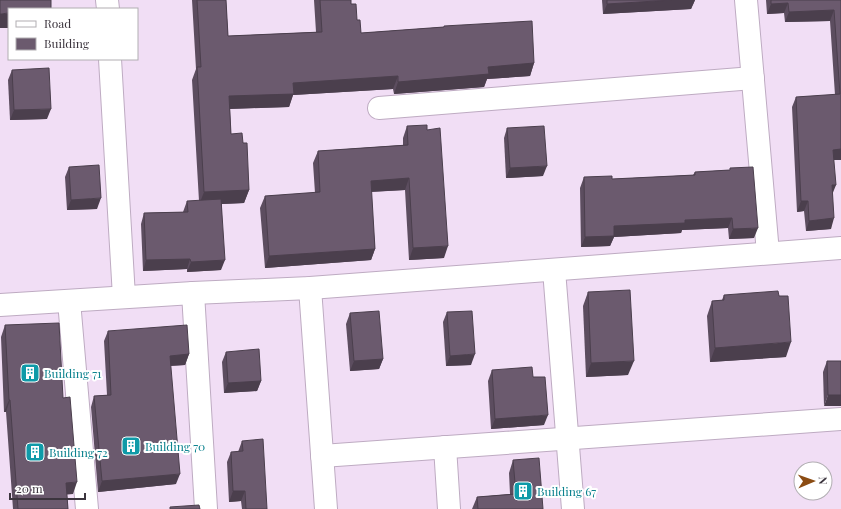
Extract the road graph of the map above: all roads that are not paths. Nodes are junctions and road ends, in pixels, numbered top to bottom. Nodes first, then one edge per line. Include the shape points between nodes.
1 (746, 0) edge
2 (110, 60) edge
3 (753, 78) junction
4 (379, 108) dead end
5 (841, 248) edge
6 (768, 253) junction
7 (554, 270) junction
8 (310, 288) junction
9 (192, 292) junction
10 (124, 296) junction
11 (69, 301) junction
12 (0, 305) edge
13 (841, 420) edge
14 (567, 438) junction
15 (445, 447) junction
16 (322, 456) junction
17 (87, 509) edge
18 (206, 509) edge
19 (326, 509) edge
20 (449, 509) edge
21 (573, 509) edge

1 - 3 street
2 - 10 street
3 - 4 street
3 - 6 street
5 - 6 street
6 - 7 street
7 - 8 street
7 - 14 street
8 - 9 street
8 - 16 street
9 - 10 street
9 - 18 street
10 - 11 street
11 - 12 street
11 - 17 street
13 - 14 street
14 - 15 street
14 - 21 street
15 - 16 street
15 - 20 street
16 - 19 street

